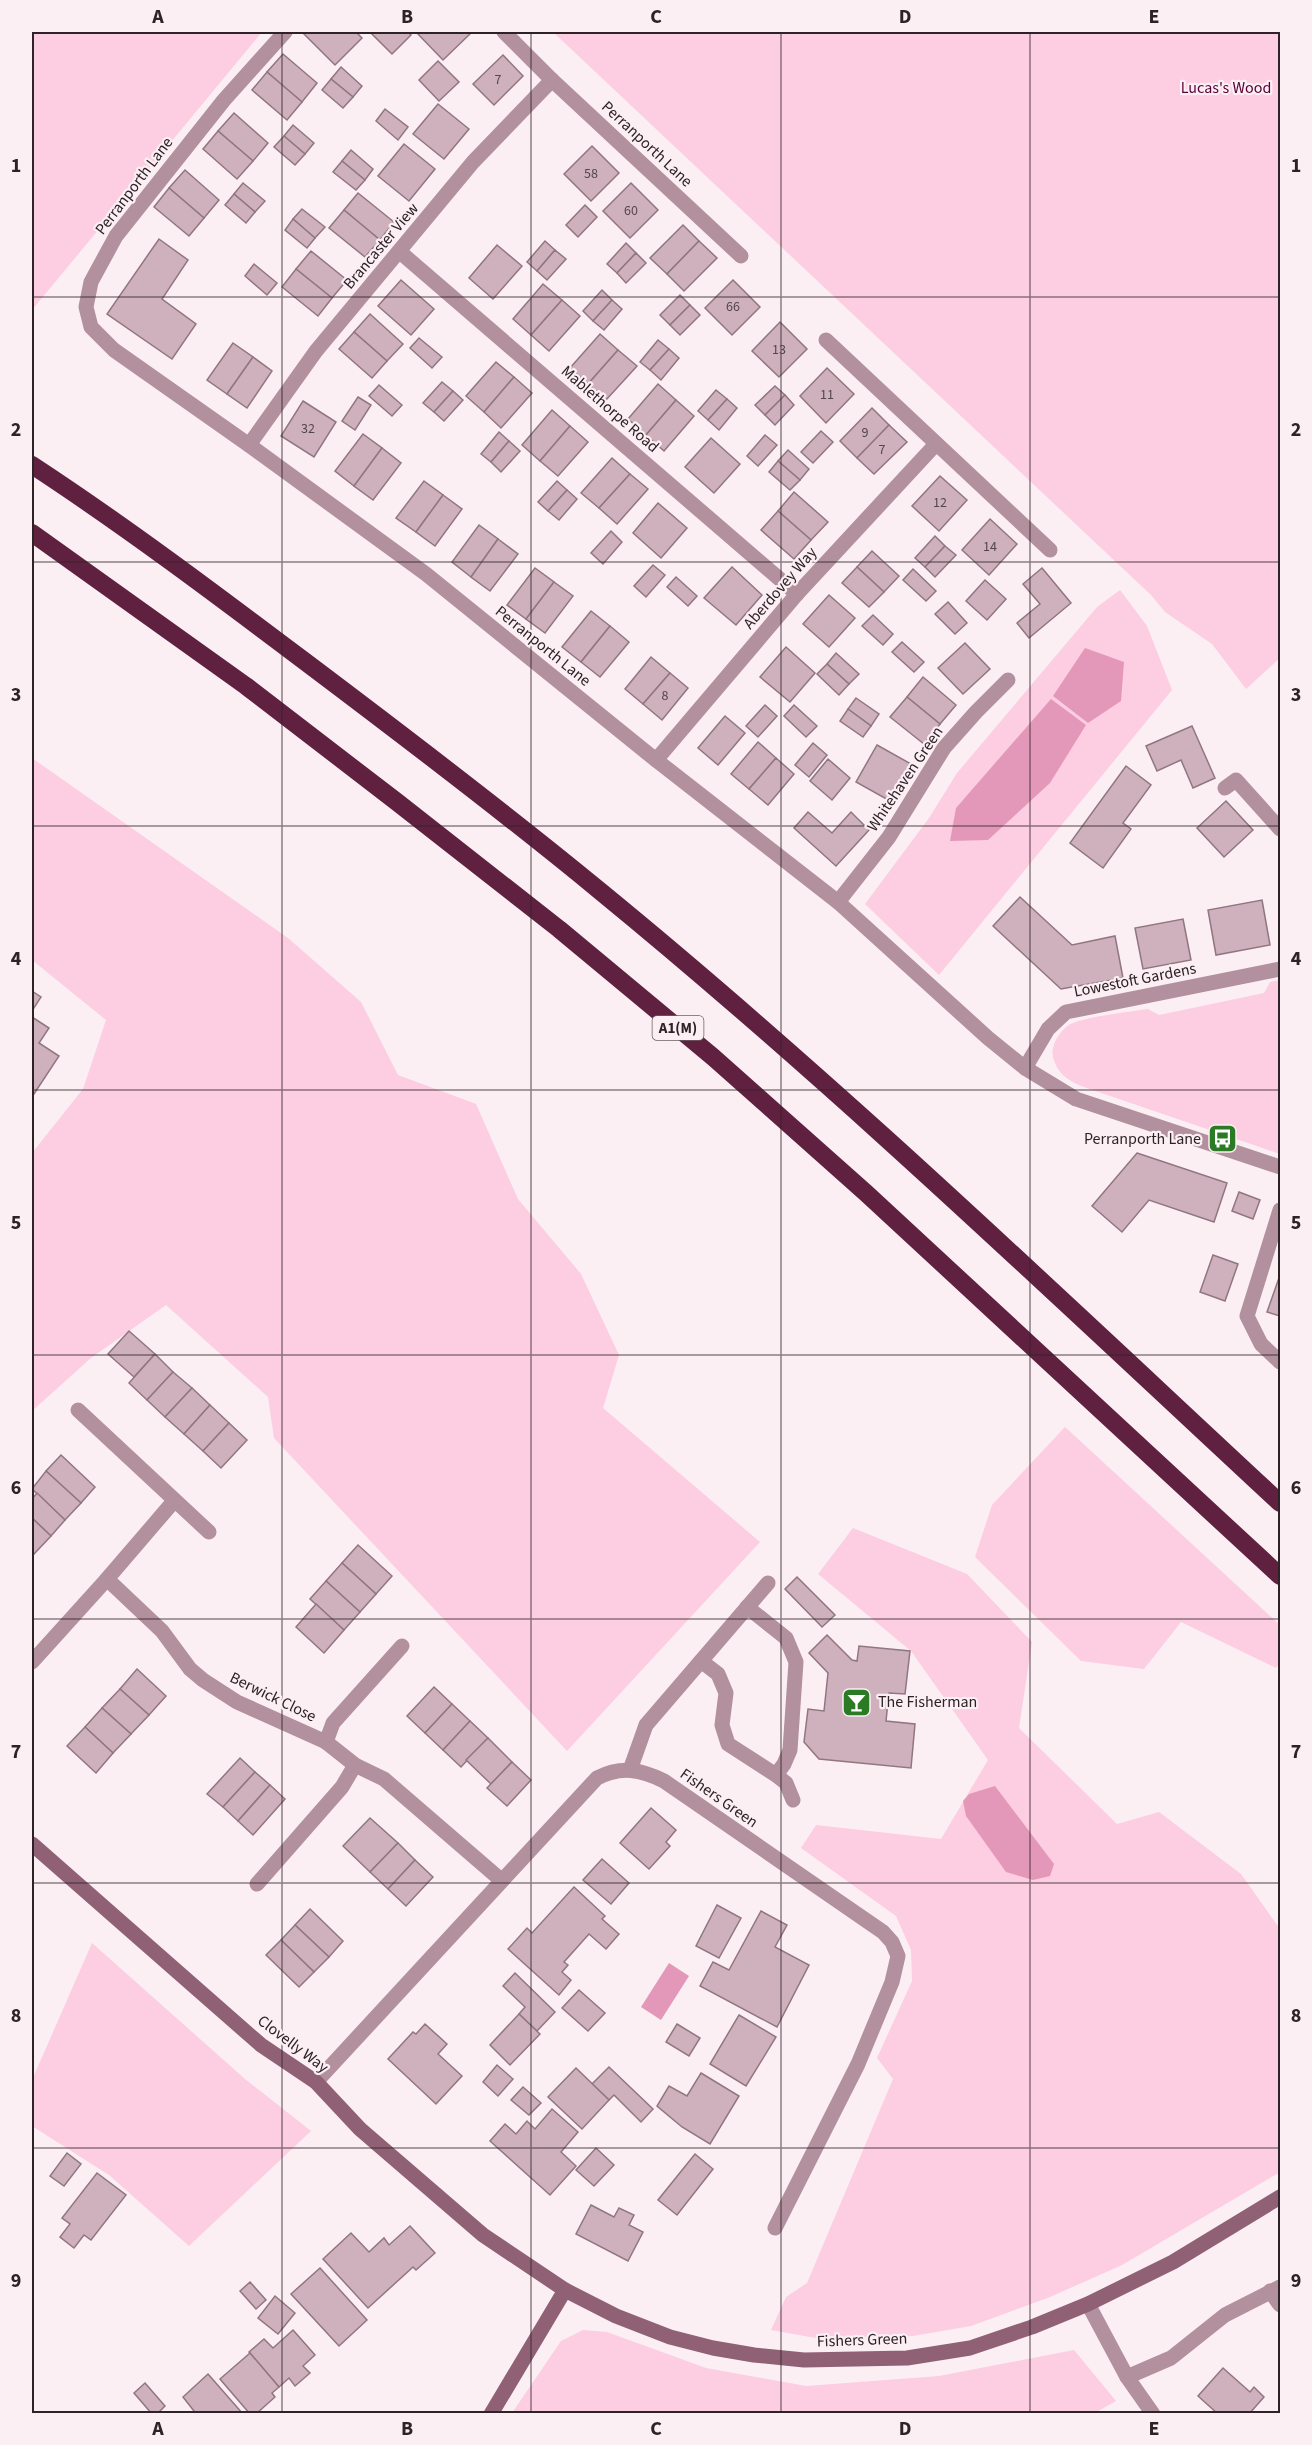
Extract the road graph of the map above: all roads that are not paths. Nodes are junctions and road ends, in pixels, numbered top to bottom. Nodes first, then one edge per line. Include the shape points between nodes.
1 (285, 32) edge
2 (504, 32) edge
3 (552, 80) junction
4 (400, 252) junction
5 (741, 256) dead end
6 (826, 340) dead end
7 (936, 444) junction
8 (249, 445) junction
9 (32, 465) edge
10 (32, 533) edge
11 (1050, 550) dead end
12 (797, 594) junction
13 (1008, 680) dead end
14 (656, 760) junction
15 (1225, 788) dead end
16 (1281, 829) edge
17 (838, 902) junction
18 (1281, 969) edge
19 (1025, 1068) junction
20 (1281, 1167) edge
21 (1281, 1210) edge
22 (1281, 1362) edge
23 (78, 1410) dead end
24 (174, 1501) junction
25 (1281, 1503) edge
26 (209, 1532) dead end
27 (1281, 1576) edge
28 (107, 1580) junction
29 (768, 1583) dead end
30 (747, 1606) junction
31 (402, 1646) dead end
32 (701, 1661) junction
33 (32, 1662) edge
34 (326, 1742) junction
35 (355, 1765) junction
36 (630, 1770) junction
37 (776, 1775) junction
38 (793, 1800) dead end
39 (32, 1844) edge
40 (501, 1880) junction
41 (256, 1884) dead end
42 (316, 2082) junction
43 (1281, 2197) edge
44 (775, 2228) dead end
45 (1275, 2289) edge
46 (565, 2290) junction
47 (1088, 2304) junction
48 (1281, 2305) edge
49 (1127, 2377) junction
50 (491, 2414) edge
51 (1153, 2414) edge

1 - 8 street, Perranporth Lane via 224,100 116,236 91,282 86,307 91,327 114,350
2 - 3 street, Perranporth Lane
3 - 4 street, Brancaster View via 473,162
3 - 5 street, Perranporth Lane
4 - 8 street, Brancaster View via 316,351
4 - 12 street, Mablethorpe Road
6 - 7 street
7 - 11 street
7 - 12 street, Aberdovey Way
8 - 14 street, Perranporth Lane via 426,574
9 - 25 highway via 285,647 602,892 877,1132
10 - 27 highway, A1(M) via 246,686 350,766 559,929 713,1057
12 - 14 street, Aberdovey Way
13 - 17 street, Whitehaven Green via 944,747 888,837
14 - 17 street, Perranporth Lane
15 - 16 street via 1236,780
17 - 19 street, Perranporth Lane
18 - 19 street, Lowestoft Gardens via 1066,1012 1048,1029
19 - 20 street, Perranporth Lane via 1076,1098
21 - 22 street via 1248,1316 1261,1344
23 - 24 street
24 - 26 street
24 - 28 street
28 - 33 street
28 - 34 street, Berwick Close via 162,1631 189,1669 203,1680 237,1702
29 - 30 street
30 - 32 street
30 - 37 street via 786,1638 796,1662 790,1750
31 - 34 street, Berwick Close via 333,1723
32 - 36 street via 646,1725
32 - 37 street via 718,1674 726,1693 722,1725 728,1744
34 - 35 street, Berwick Close
35 - 40 street, Berwick Close via 384,1779
35 - 41 street via 342,1786
36 - 40 street, Fishers Green via 612,1770 597,1778
36 - 44 street, Fishers Green via 664,1781 883,1932 898,1956 892,1982 858,2064
37 - 38 street via 786,1783
39 - 42 street, Clovelly Way via 261,2045
40 - 42 street, Fishers Green
42 - 46 street, Clovelly Way via 360,2128 483,2235
43 - 47 street, Fishers Green via 1173,2262
45 - 48 street
45 - 49 street via 1225,2315 1171,2358
46 - 47 street, Fishers Green via 670,2337 713,2348 804,2360 907,2358 970,2348
46 - 50 street
47 - 49 street
49 - 51 street

